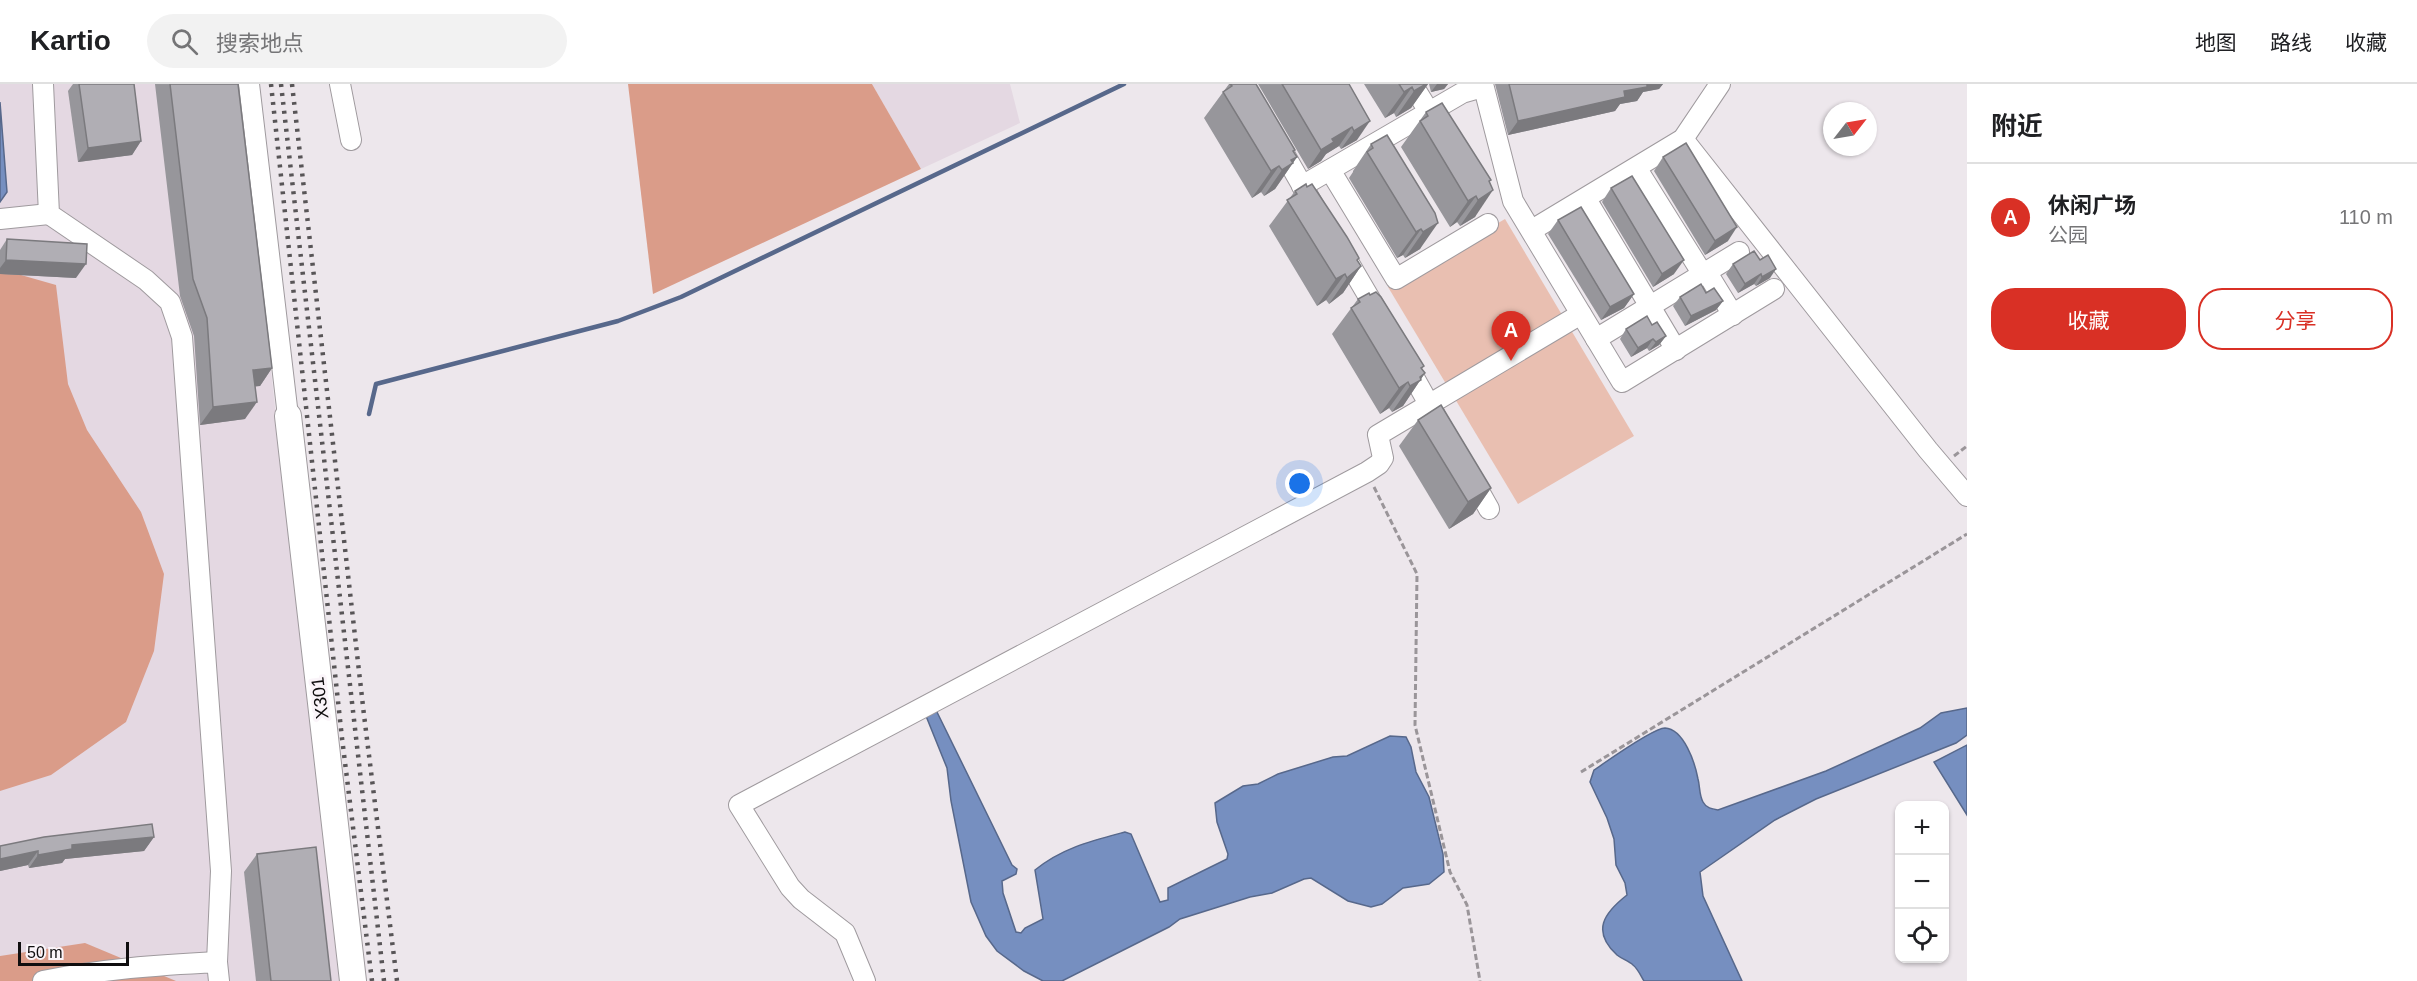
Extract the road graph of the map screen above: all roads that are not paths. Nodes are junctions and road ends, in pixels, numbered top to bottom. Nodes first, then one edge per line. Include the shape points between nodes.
1 (43, 84) edge
2 (249, 84) edge
3 (340, 84) edge
4 (1412, 84) edge
5 (1720, 84) edge
6 (1483, 85) edge
7 (1429, 111) junction
8 (1362, 124) edge
9 (1267, 125) edge
10 (1683, 139) junction
11 (351, 140) dead end
12 (1447, 141) edge
13 (1374, 143) junction
14 (1386, 163) edge
15 (1637, 169) junction
16 (1330, 170) junction
17 (1302, 186) junction
18 (1586, 199) junction
19 (49, 214) junction
20 (0, 219) edge
21 (1488, 224) dead end
22 (1532, 230) junction
23 (1427, 233) edge
24 (1739, 252) dead end
25 (1439, 253) junction
26 (1704, 272) junction
27 (1774, 290) dead end
28 (1650, 305) junction
29 (1581, 314) junction
30 (1733, 315) junction
31 (1596, 339) junction
32 (1676, 350) junction
33 (1430, 406) junction
34 (288, 416) joint
35 (1442, 426) edge
36 (1460, 457) edge
37 (1967, 496) edge
38 (1490, 508) edge
39 (218, 972) edge
40 (43, 981) edge
41 (353, 981) edge
42 (865, 981) edge

1 - 19 street
2 - 34 street
3 - 11 street
4 - 7 street
5 - 10 street
6 - 7 street
6 - 22 street via 1513,201
7 - 12 street
7 - 13 street
8 - 13 street
9 - 17 street
10 - 15 street
10 - 37 street
13 - 14 street
13 - 16 street
15 - 18 street
15 - 26 street
16 - 17 street
16 - 25 street via 1396,279
17 - 33 street
18 - 22 street
18 - 28 street
19 - 20 street
19 - 39 street via 146,280 170,302 182,337 221,871
21 - 25 street
22 - 29 street
23 - 25 street
24 - 26 street
26 - 28 street
26 - 30 street
27 - 30 street
28 - 31 street
28 - 32 street
29 - 31 street
29 - 33 street
30 - 32 street
31 - 32 street via 1622,382
33 - 35 street
33 - 42 street via 1378,435 1383,458 1366,472 739,805 790,887 845,933
34 - 41 main road, X301 / X301
36 - 38 street
39 - 40 street via 164,964

